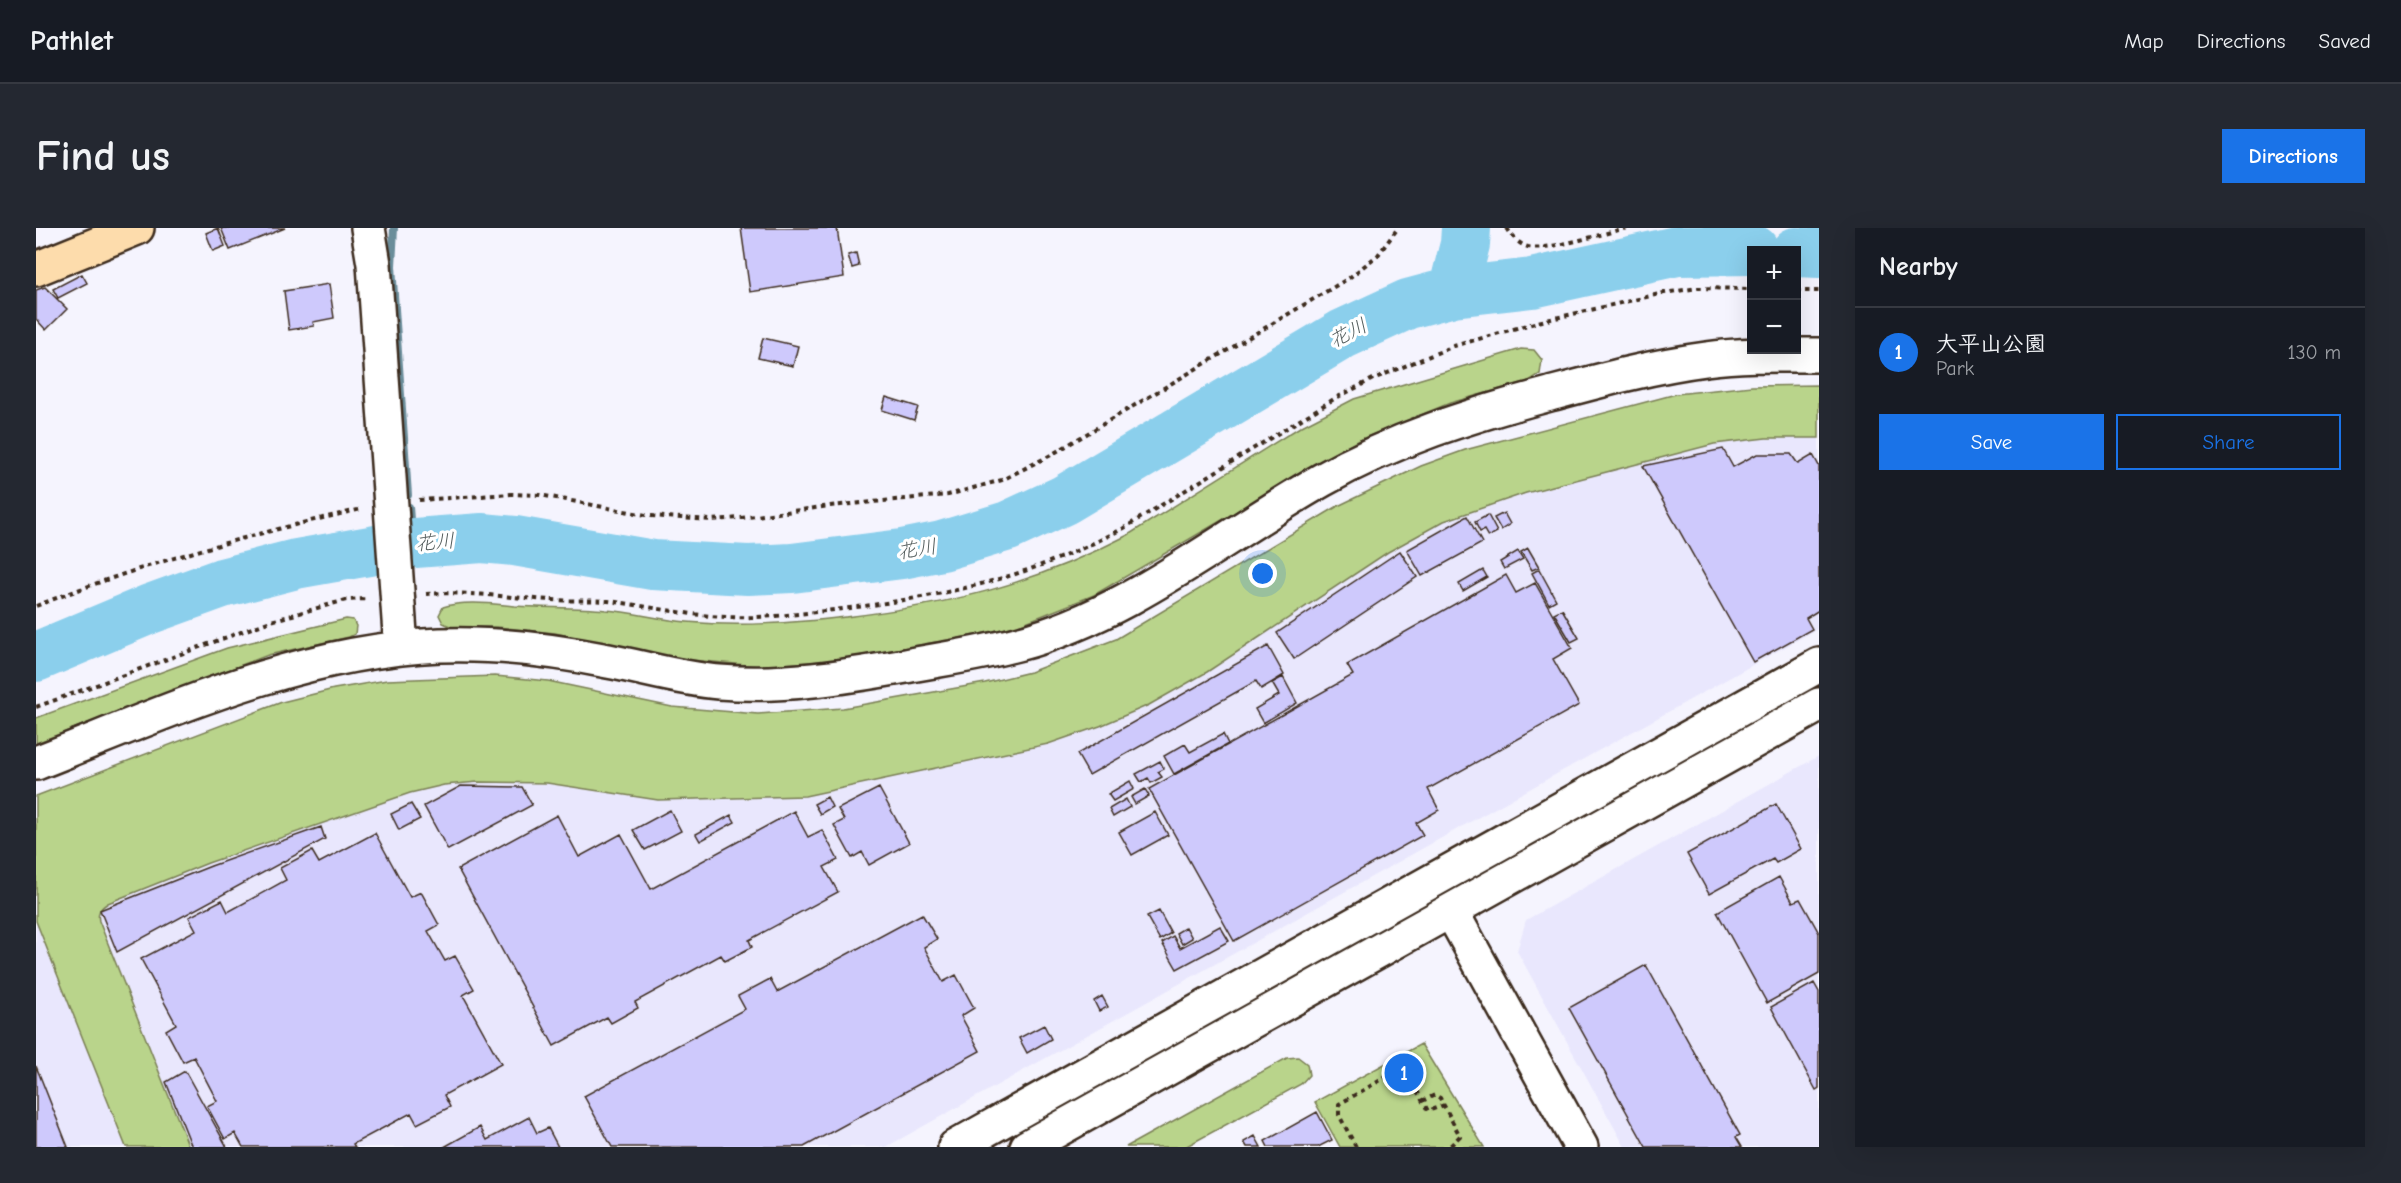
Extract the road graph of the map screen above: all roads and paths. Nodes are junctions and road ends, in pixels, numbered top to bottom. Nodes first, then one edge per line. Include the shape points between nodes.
1 (137, 228) edge
2 (368, 228) edge
3 (1398, 228) edge
4 (1507, 228) edge
5 (1627, 228) edge
6 (36, 269) edge
7 (1747, 289) edge
8 (1801, 291) edge
9 (1819, 291) edge
10 (1819, 355) edge
11 (441, 499) dead end
12 (335, 515) dead end
13 (461, 592) dead end
14 (346, 600) dead end
15 (36, 606) edge
16 (401, 648) junction
17 (1819, 665) edge
18 (1819, 705) edge
19 (36, 707) edge
20 (36, 763) edge
21 (1451, 911) junction
22 (1422, 1101) junction
23 (1444, 1106) junction
24 (955, 1147) edge
25 (1027, 1147) edge
26 (1356, 1147) edge
27 (1449, 1147) edge
28 (1581, 1147) edge

1 - 6 main road
2 - 16 street via 374,264
3 - 11 path via 1378,255 1349,278 1035,464 975,489 711,520 651,516 540,495
4 - 5 path via 1513,239 1527,247
7 - 13 path via 1698,288 1664,293 1538,322 1444,350 1334,399 1095,543 1035,569 973,588 910,601 741,618 606,601
8 - 9 path
10 - 16 street via 1750,355 1671,364 1456,420 1365,457 1322,480 1102,612 1062,629 979,653 839,678 758,684 677,677 552,651 496,646
12 - 15 path via 175,557
14 - 19 path via 234,633
16 - 20 street via 328,659 273,673
17 - 24 street
18 - 21 street
21 - 25 street
21 - 28 street
22 - 23 path via 1435,1095
22 - 23 path via 1431,1112
22 - 26 path via 1409,1076 1400,1071 1343,1101 1339,1104 1339,1115
23 - 27 path via 1460,1136

